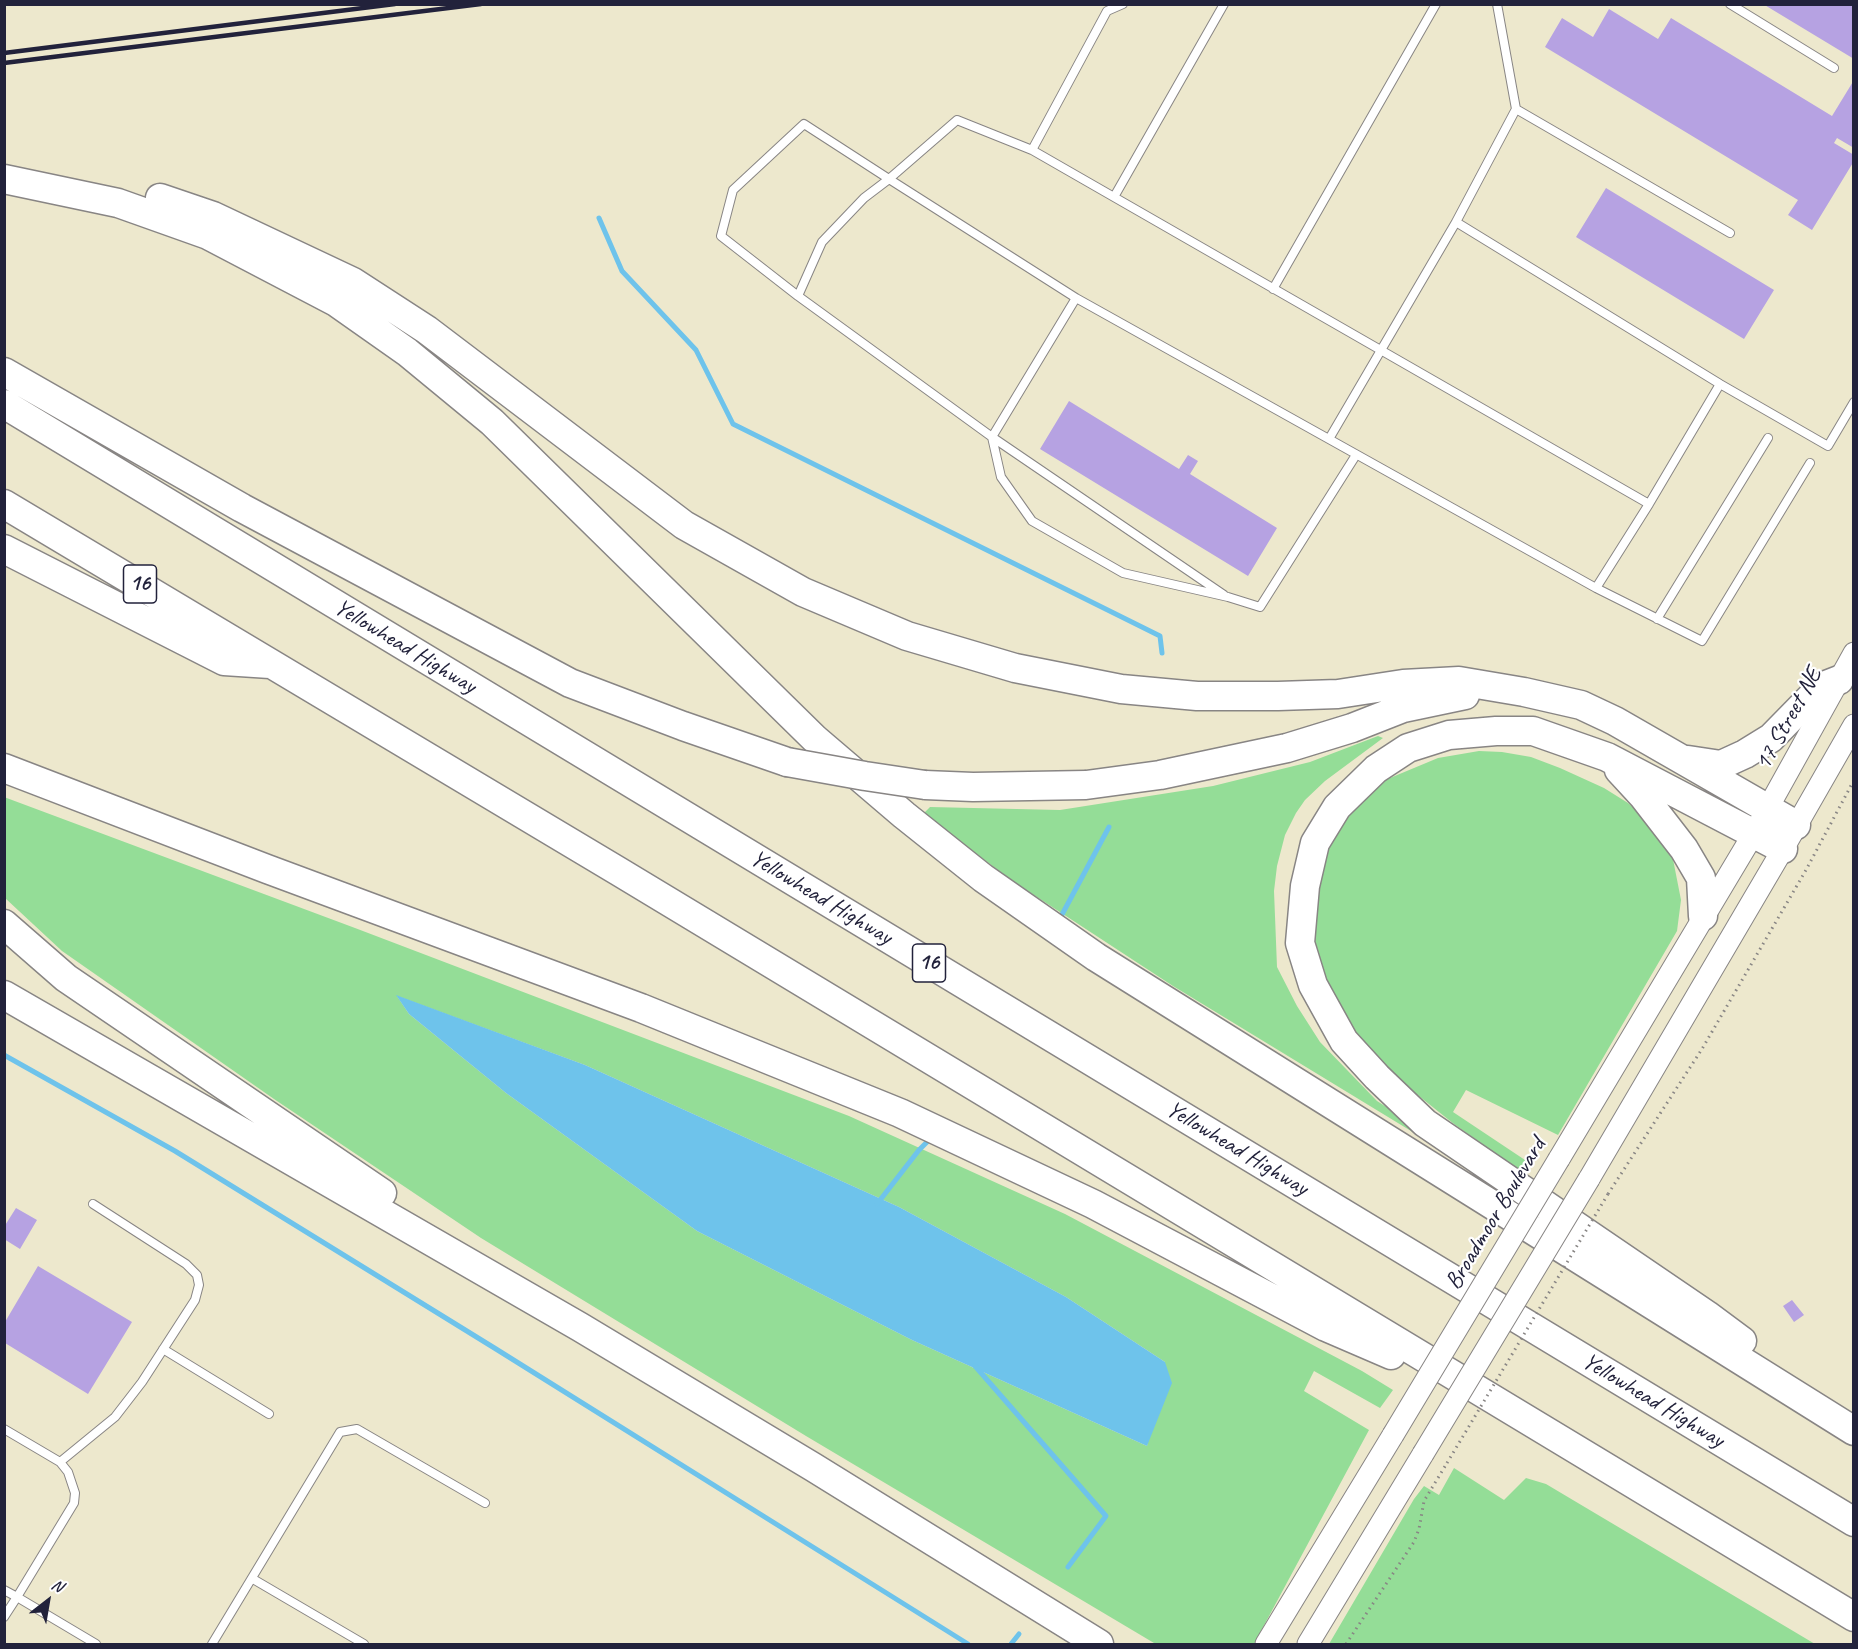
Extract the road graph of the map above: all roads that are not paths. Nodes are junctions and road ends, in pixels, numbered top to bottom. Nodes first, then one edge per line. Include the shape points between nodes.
1 (1123, 4) edge
2 (1224, 4) edge
3 (1436, 4) edge
4 (1497, 4) edge
5 (1730, 4) edge
6 (1834, 68) dead end
7 (1516, 109) junction
8 (1032, 150) junction
9 (4, 178) edge
10 (889, 179) junction
11 (1114, 197) junction
12 (1456, 222) junction
13 (1730, 233) dead end
14 (1273, 289) junction
15 (798, 296) junction
16 (1076, 298) junction
17 (1381, 351) junction
18 (4, 372) edge
19 (1720, 384) junction
20 (1854, 402) edge
21 (4, 404) edge
22 (992, 436) junction
23 (1768, 438) dead end
24 (1329, 440) junction
25 (1356, 455) junction
26 (1810, 463) dead end
27 (4, 504) edge
28 (1649, 504) junction
29 (4, 549) edge
30 (1596, 588) junction
31 (1228, 597) junction
32 (1657, 619) junction
33 (1854, 653) edge
34 (276, 665) junction
35 (1839, 680) junction
36 (1524, 693) junction
37 (1854, 725) edge
38 (1607, 757) junction
39 (1677, 758) junction
40 (4, 768) edge
41 (1761, 821) junction
42 (1790, 837) junction
43 (1703, 916) junction
44 (4, 924) edge
45 (4, 989) edge
46 (4, 995) edge
47 (40, 1015) junction
48 (93, 1204) dead end
49 (580, 1327) junction
50 (163, 1349) junction
51 (1491, 1398) junction
52 (269, 1414) dead end
53 (1854, 1428) edge
54 (4, 1429) edge
55 (60, 1462) junction
56 (485, 1503) dead end
57 (1854, 1522) edge
58 (253, 1579) junction
59 (4, 1590) edge
60 (17, 1597) junction
61 (4, 1617) edge
62 (1854, 1617) edge
63 (1090, 1641) edge
64 (96, 1644) edge
65 (212, 1644) edge
66 (364, 1644) edge
67 (1266, 1644) edge
68 (1308, 1644) edge

1 - 8 lane via 1107,11
2 - 11 lane
3 - 14 lane
4 - 7 lane
5 - 6 lane
7 - 12 lane
7 - 13 lane
8 - 10 lane via 957,120
8 - 11 lane
9 - 36 highway via 123,186 213,216 353,282 427,330 684,525 803,592 907,636 1015,668 1132,690 1197,696 1278,696 1459,681
9 - 53 highway via 118,203 208,236 336,302 407,352 492,422 815,739 983,878 1095,957
10 - 15 lane via 864,198 822,242
10 - 15 lane via 804,124 733,190 721,236
10 - 16 lane
11 - 14 lane
12 - 17 lane
12 - 19 lane
14 - 17 lane
15 - 22 lane
16 - 22 lane
16 - 24 lane
17 - 24 lane
17 - 28 lane
18 - 36 highway, bridge via 242,508 570,683 788,762 925,784 1086,785 1160,775 1287,748 1403,708 1461,695
19 - 20 lane via 1828,446
19 - 28 lane
21 - 57 highway, Yellowhead Highway / 16
22 - 31 lane
22 - 31 lane via 1000,477 1032,521 1123,573
23 - 32 lane
24 - 25 lane
25 - 30 lane
25 - 31 lane via 1260,607
26 - 32 lane via 1702,641
27 - 34 highway, 16
28 - 30 lane
29 - 34 highway via 224,661
30 - 32 lane
33 - 35 main road, 17 Street NE
34 - 51 highway, 16
35 - 39 highway via 1821,687 1772,738 1745,754 1721,765
35 - 41 main road, 17 Street NE
36 - 39 highway via 1581,705
37 - 42 main road
38 - 41 highway
38 - 43 highway via 1684,849 1701,878
38 - 53 highway via 1533,731 1496,731 1449,735 1408,748 1376,768 1337,807 1314,843 1300,943 1313,985 1344,1041 1425,1123 1707,1315
39 - 41 highway
40 - 51 highway via 641,1008 900,1113 1092,1204 1326,1327
41 - 42 highway
41 - 43 main road, Broadmoor Boulevard
42 - 68 main road, bridge
43 - 67 main road, Broadmoor Boulevard, bridge
44 - 49 highway via 66,978
45 - 47 highway
46 - 47 highway
47 - 49 highway
48 - 50 lane via 197,1275 195,1300
49 - 63 highway via 823,1473
50 - 52 lane
50 - 55 lane via 115,1417
51 - 62 highway, 16
54 - 55 lane
55 - 60 lane via 68,1472 74,1503
56 - 58 lane via 357,1429 340,1432
58 - 65 lane
58 - 66 lane
59 - 60 lane
60 - 61 lane
60 - 64 lane

